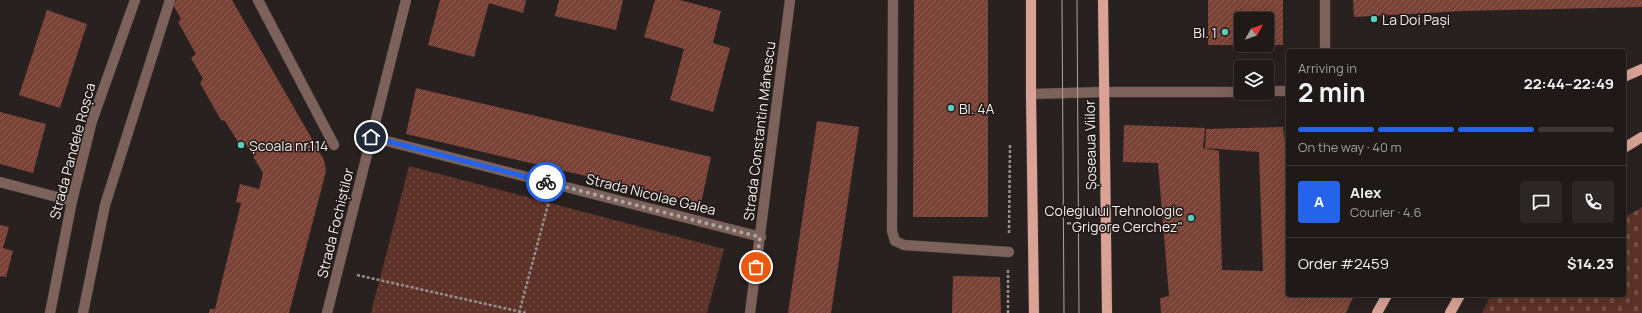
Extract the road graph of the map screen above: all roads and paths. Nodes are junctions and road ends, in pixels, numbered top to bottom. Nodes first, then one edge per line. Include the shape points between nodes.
1 (135, 0) edge
2 (170, 0) edge
3 (258, 0) edge
4 (406, 0) edge
5 (790, 0) edge
6 (893, 0) edge
7 (1032, 0) edge
8 (1103, 0) edge
9 (1325, 0) edge
10 (1325, 49) edge
11 (1642, 69) edge
12 (1626, 72) edge
13 (1626, 76) edge
14 (1274, 91) edge
15 (1286, 91) edge
16 (1104, 92) junction
17 (1234, 92) edge
18 (1031, 94) junction
19 (371, 137) junction
20 (1642, 137) edge
21 (1010, 142) dead end
22 (334, 145) dead end
23 (1626, 147) edge
24 (0, 182) edge
25 (553, 184) junction
26 (72, 201) junction
27 (760, 237) junction
28 (1008, 252) junction
29 (338, 270) junction
30 (1386, 297) edge
31 (1459, 297) edge
32 (519, 312) edge
33 (50, 313) edge
34 (83, 313) edge
35 (327, 313) edge
36 (526, 313) edge
37 (750, 313) edge
38 (1008, 313) edge
39 (1034, 313) edge
40 (1107, 313) edge
41 (1377, 313) edge
42 (1450, 313) edge

1 - 26 street, Strada Pandele Roșca via 92,121
2 - 34 street via 105,205
3 - 22 street
4 - 19 street, Strada Fochiștilor
5 - 27 street, Strada Constantin Mănescu
6 - 28 street via 892,231 895,241 904,246
7 - 18 main road
8 - 16 main road, Șoseaua Viilor
9 - 10 street
11 - 12 street
11 - 13 main road
14 - 15 street
16 - 17 street
16 - 18 street
16 - 40 main road, Șoseaua Viilor
18 - 39 main road
19 - 25 street, Strada Nicolae Galea
19 - 29 street, Strada Fochiștilor
20 - 23 main road
21 - 28 path
24 - 26 street
25 - 27 street, Strada Nicolae Galea
25 - 32 path
26 - 33 street, Strada Pandele Roșca
27 - 37 street, Strada Constantin Mănescu
28 - 38 path
29 - 32 path
29 - 35 street, Strada Fochiștilor
30 - 41 main road
31 - 42 main road
32 - 36 path

